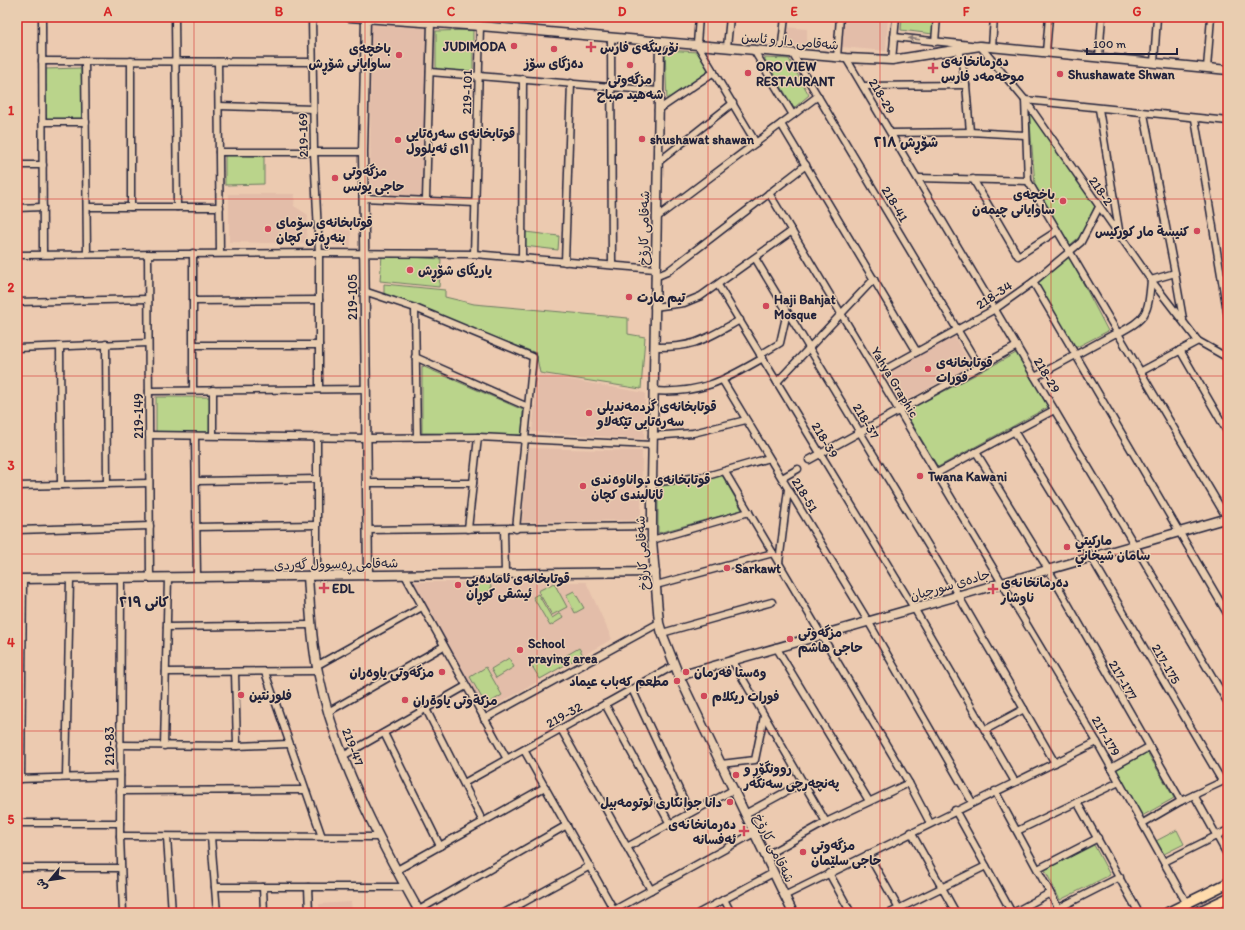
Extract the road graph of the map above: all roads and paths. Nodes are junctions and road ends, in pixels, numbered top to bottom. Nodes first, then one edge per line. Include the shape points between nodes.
1 (42, 17) edge
2 (175, 17) edge
3 (312, 17) edge
4 (349, 17) edge
5 (363, 17) edge
6 (699, 17) edge
7 (730, 17) edge
8 (785, 17) edge
9 (840, 17) edge
10 (896, 17) edge
11 (937, 17) edge
12 (994, 17) edge
13 (1049, 17) edge
14 (1102, 17) edge
15 (1157, 17) edge
16 (1211, 17) edge
17 (431, 22) junction
18 (480, 26) junction
19 (894, 37) junction
20 (611, 38) junction
21 (660, 42) junction
22 (935, 42) junction
23 (697, 44) junction
24 (980, 46) junction
25 (727, 47) junction
26 (992, 47) junction
27 (959, 48) junction
28 (753, 49) junction
29 (781, 52) junction
30 (1046, 52) junction
31 (792, 53) junction
32 (837, 57) junction
33 (1099, 57) junction
34 (846, 58) junction
35 (892, 60) junction
36 (42, 61) junction
37 (85, 61) junction
38 (131, 61) junction
39 (176, 61) junction
40 (218, 62) junction
41 (313, 62) junction
42 (1154, 63) junction
43 (1207, 68) junction
44 (1228, 70) edge
45 (430, 72) junction
46 (714, 72) junction
47 (478, 75) junction
48 (523, 79) junction
49 (571, 83) junction
50 (966, 85) junction
51 (863, 86) junction
52 (611, 87) junction
53 (658, 91) junction
54 (818, 96) junction
55 (1025, 100) junction
56 (732, 103) junction
57 (219, 106) junction
58 (313, 108) junction
59 (1099, 109) junction
60 (658, 110) junction
61 (793, 114) junction
62 (1144, 114) junction
63 (1195, 119) junction
64 (43, 122) junction
65 (86, 122) junction
66 (1228, 122) edge
67 (781, 124) junction
68 (970, 132) junction
69 (891, 133) junction
70 (1025, 135) junction
71 (756, 143) junction
72 (219, 152) junction
73 (314, 152) junction
74 (362, 152) junction
75 (657, 163) junction
76 (17, 165) edge
77 (43, 165) junction
78 (806, 166) junction
79 (918, 178) junction
80 (973, 180) junction
81 (1028, 181) junction
82 (769, 193) junction
83 (363, 198) junction
84 (426, 199) junction
85 (475, 203) junction
86 (43, 207) junction
87 (87, 207) junction
88 (131, 207) junction
89 (177, 207) junction
90 (220, 207) junction
91 (1098, 207) junction
92 (17, 208) edge
93 (656, 218) junction
94 (792, 231) junction
95 (1057, 231) junction
96 (1120, 238) junction
97 (193, 253) junction
98 (220, 253) junction
99 (319, 253) junction
100 (364, 253) junction
101 (1070, 253) junction
102 (17, 254) edge
103 (43, 254) junction
104 (87, 254) junction
105 (148, 254) junction
106 (474, 254) junction
107 (522, 258) junction
108 (755, 258) junction
109 (565, 262) junction
110 (612, 265) junction
111 (655, 273) junction
112 (1175, 273) junction
113 (874, 280) junction
114 (1151, 280) junction
115 (1033, 282) junction
116 (718, 285) junction
117 (364, 291) junction
118 (148, 299) junction
119 (319, 300) junction
120 (192, 301) junction
121 (17, 302) edge
122 (654, 307) junction
123 (415, 308) junction
124 (995, 309) junction
125 (787, 312) junction
126 (842, 314) junction
127 (1228, 317) edge
128 (740, 320) junction
129 (1183, 320) junction
130 (958, 330) junction
131 (1116, 333) junction
132 (1198, 341) junction
133 (148, 343) junction
134 (106, 344) junction
135 (193, 345) junction
136 (319, 345) junction
137 (60, 346) junction
138 (1017, 346) junction
139 (654, 347) junction
140 (17, 348) edge
141 (809, 348) junction
142 (1180, 350) junction
143 (917, 352) junction
144 (1075, 355) junction
145 (762, 356) junction
146 (415, 357) junction
147 (1228, 358) edge
148 (979, 366) junction
149 (1140, 372) junction
150 (877, 374) junction
151 (1035, 377) junction
152 (723, 381) junction
153 (777, 382) junction
154 (319, 389) junction
155 (365, 389) junction
156 (193, 390) junction
157 (213, 390) junction
158 (653, 390) junction
159 (149, 391) junction
160 (528, 406) junction
161 (1054, 410) junction
162 (899, 411) junction
163 (746, 420) junction
164 (1014, 431) junction
165 (860, 432) junction
166 (1228, 433) edge
167 (149, 435) junction
168 (213, 435) junction
169 (195, 436) junction
170 (317, 437) junction
171 (417, 437) junction
172 (478, 437) junction
173 (366, 438) junction
174 (526, 438) junction
175 (652, 440) junction
176 (976, 452) junction
177 (820, 453) junction
178 (769, 458) junction
179 (809, 460) dead end
180 (798, 469) dead end
181 (725, 472) junction
182 (937, 474) junction
183 (782, 478) junction
184 (317, 480) junction
185 (197, 481) junction
186 (150, 483) junction
187 (367, 483) junction
188 (473, 483) junction
189 (652, 483) junction
190 (107, 484) junction
191 (61, 485) junction
192 (17, 486) edge
193 (788, 489) junction
194 (749, 512) junction
195 (1228, 519) edge
196 (317, 525) junction
197 (150, 526) junction
198 (652, 526) junction
199 (196, 527) junction
200 (468, 529) junction
201 (504, 529) junction
202 (516, 529) junction
203 (17, 530) edge
204 (367, 530) junction
205 (1179, 532) junction
206 (652, 540) junction
207 (1136, 544) junction
208 (773, 552) junction
209 (1091, 557) junction
210 (779, 563) junction
211 (1048, 569) junction
212 (655, 572) junction
213 (505, 574) junction
214 (368, 575) junction
215 (404, 575) junction
216 (308, 576) junction
217 (317, 576) junction
218 (197, 577) junction
219 (121, 578) junction
220 (150, 578) junction
221 (168, 578) junction
222 (20, 579) edge
223 (70, 579) junction
224 (1002, 582) junction
225 (656, 585) junction
226 (958, 595) junction
227 (772, 602) dead end
228 (422, 607) junction
229 (914, 608) junction
230 (1228, 615) edge
231 (868, 621) junction
232 (659, 623) junction
233 (311, 625) junction
234 (167, 627) junction
235 (20, 628) edge
236 (662, 633) junction
237 (821, 635) junction
238 (444, 646) junction
239 (776, 647) junction
240 (732, 660) junction
241 (675, 665) junction
242 (317, 669) junction
243 (166, 672) junction
244 (265, 672) junction
245 (236, 673) junction
246 (20, 674) edge
247 (679, 676) junction
248 (466, 686) junction
249 (632, 689) junction
250 (1228, 690) edge
251 (1222, 693) junction
252 (1228, 703) edge
253 (605, 704) junction
254 (426, 709) junction
255 (1024, 710) junction
256 (328, 712) junction
257 (19, 714) edge
258 (764, 716) junction
259 (484, 719) junction
260 (561, 729) junction
261 (985, 730) junction
262 (384, 733) junction
263 (1097, 742) junction
264 (289, 744) junction
265 (120, 745) junction
266 (164, 746) junction
267 (236, 746) junction
268 (1149, 747) junction
269 (524, 750) junction
270 (343, 756) junction
271 (507, 759) junction
272 (1055, 763) junction
273 (721, 764) junction
274 (1111, 768) junction
275 (120, 776) junction
276 (66, 777) junction
277 (19, 779) edge
278 (1225, 780) edge
279 (804, 782) junction
280 (1015, 782) junction
281 (1119, 782) junction
282 (464, 783) junction
283 (910, 783) junction
284 (545, 787) junction
285 (305, 790) junction
286 (733, 790) junction
287 (120, 791) junction
288 (995, 791) junction
289 (1194, 795) junction
290 (1180, 801) junction
291 (869, 802) junction
292 (972, 802) junction
293 (1077, 802) junction
294 (955, 810) junction
295 (690, 813) junction
296 (745, 814) junction
297 (483, 822) junction
298 (826, 822) junction
299 (930, 822) junction
300 (17, 823) edge
301 (120, 823) junction
302 (1143, 823) junction
303 (670, 824) junction
304 (566, 825) junction
305 (1228, 830) edge
306 (1018, 831) junction
307 (911, 832) junction
308 (754, 833) junction
309 (1217, 835) junction
310 (120, 836) junction
311 (167, 837) junction
312 (212, 837) junction
313 (322, 837) junction
314 (379, 837) junction
315 (1098, 838) junction
316 (440, 846) junction
317 (627, 847) junction
318 (868, 854) junction
319 (765, 856) junction
320 (1228, 856) edge
321 (1164, 862) junction
322 (590, 866) junction
323 (986, 866) junction
324 (17, 868) edge
325 (121, 868) junction
326 (1038, 869) junction
327 (396, 870) junction
328 (773, 873) junction
329 (829, 873) junction
330 (1120, 877) junction
331 (1228, 883) edge
332 (215, 887) junction
333 (263, 887) junction
334 (308, 887) junction
335 (406, 887) junction
336 (942, 888) junction
337 (651, 890) junction
338 (1050, 892) junction
339 (784, 896) junction
340 (1228, 898) edge
341 (724, 899) junction
342 (1187, 904) junction
343 (899, 909) junction
344 (1060, 910) edge
345 (612, 911) edge
346 (419, 912) edge
347 (124, 913) edge
348 (172, 913) edge
349 (217, 913) edge
350 (264, 913) edge
351 (309, 913) edge
352 (504, 913) edge
353 (699, 913) edge
354 (732, 913) edge
355 (793, 913) edge
356 (851, 913) edge
357 (890, 913) edge
358 (956, 913) edge
359 (1012, 913) edge
360 (1139, 913) edge
361 (1167, 913) edge
362 (1196, 913) edge

1 - 36 street
2 - 39 street
3 - 41 street, 219-169
4 - 5 street, شەقامی دار و ئاسن
5 - 17 street, شەقامی دار و ئاسن
5 - 74 street, 219-105
6 - 23 street
7 - 25 street
8 - 29 street
9 - 32 street
10 - 19 street
11 - 22 street
12 - 26 street
13 - 30 street
14 - 33 street
15 - 42 street
16 - 43 street
17 - 18 street, شەقامی دار و ئاسن
17 - 45 street
18 - 20 street, شەقامی دار و ئاسن
18 - 47 street, 219-101
22 -> 19 street
19 - 35 street
20 - 21 street, شەقامی دار و ئاسن
20 - 52 street
21 - 23 street, شەقامی دار و ئاسن
21 - 53 street, شەقامی کارۆخ
22 - 24 street
23 - 25 street, شەقامی دار و ئاسن
23 - 46 street
24 - 26 street, شەقامی دار و ئاسن
24 - 27 street, شەقامی دار و ئاسن
24 - 55 street, 218-2
25 - 28 street, شەقامی دار و ئاسن
26 - 30 street, شەقامی دار و ئاسن
27 - 35 street, شەقامی دار و ئاسن
27 - 50 street
28 - 29 street, شەقامی دار و ئاسن
28 - 61 street
29 - 31 street, شەقامی دار و ئاسن
30 - 33 street, شەقامی دار و ئاسن
31 - 32 street, شەقامی دار و ئاسن
31 - 54 street, 218-41
32 - 34 street, شەقامی دار و ئاسن
33 - 42 street, شەقامی دار و ئاسن
34 - 35 street, شەقامی دار و ئاسن
34 - 51 street, 218-29
36 - 37 street
36 - 64 street
37 - 38 street
37 - 65 street
38 - 39 street
38 - 88 street
39 - 40 street
39 - 89 street
40 - 41 street
40 - 57 street
41 - 58 street, 219-169
42 - 43 street, شەقامی دار و ئاسن
43 - 44 street, شەقامی دار و ئاسن
45 - 47 street
45 - 84 street
46 - 56 street
46 - 60 street
47 - 48 street
47 - 85 street, 219-101
48 - 49 street
48 - 107 street
49 - 52 street
49 - 109 street
50 - 51 street
50 - 68 street
51 - 69 street, 218-29
52 - 53 street
52 - 110 street
53 - 60 street, شەقامی کارۆخ
54 - 61 street
54 - 130 street, 218-41
55 - 59 street
55 - 70 street
55 - 91 street, 218-2
56 - 71 street
56 - 75 street
57 - 58 street
57 - 72 street
58 - 73 street, 219-169
59 - 62 street
59 - 96 street
60 - 75 street, شەقامی کارۆخ
61 - 67 street
62 - 63 street
62 - 112 street
63 - 66 street
63 - 127 street
64 - 65 street
64 - 77 street
65 - 87 street
67 - 71 street
67 - 78 street
68 - 69 street
68 - 70 street
69 - 79 street, 218-29
70 - 81 street
71 - 93 street
72 - 73 street
72 - 90 street
73 - 74 street
73 - 99 street, 219-169
74 - 83 street, 219-105
75 - 93 street, شەقامی کارۆخ
76 - 77 street
77 - 86 street
78 - 82 street
78 - 113 street
79 - 80 street
79 - 124 street, 218-29
80 - 81 street
80 - 95 street via 1018,256
81 - 95 street
82 - 94 street, Yahya Graphic
82 - 111 street via 667,272
83 - 84 street
83 - 100 street, 219-105
84 - 85 street
85 - 106 street, 219-101
86 - 92 street
86 - 103 street
87 - 88 street
87 - 104 street
88 - 89 street
89 - 90 street
90 - 98 street
91 - 96 street, 218-2
91 - 101 street, 218-34 via 1082,242
93 - 111 street, شەقامی کارۆخ
94 - 108 street
94 - 126 street, Yahya Graphic
95 - 101 street
96 - 114 street, 218-2
97 - 98 street
97 - 105 street
97 - 120 street
98 - 99 street
99 - 100 street
99 - 119 street, 219-169
100 - 106 street
100 - 117 street, 219-105
101 - 115 street, 218-34
101 - 131 street
102 - 103 street
103 - 104 street
104 - 105 street
105 - 118 street, 219-149
106 - 107 street
107 - 109 street
108 - 116 street
108 - 125 street, 218-37
109 - 110 street
110 - 111 street
111 - 122 street, شەقامی کارۆخ
112 - 114 street
112 - 129 street
113 - 126 street
113 - 143 street
114 - 129 street, 218-2
114 - 131 street via 1145,314 1138,323
115 - 124 street, 218-34
115 - 144 street
116 - 122 street via 684,303
116 - 128 street, 218-39
117 - 123 street
117 - 155 street, 219-105
118 - 121 street
118 - 133 street, 219-149
119 - 120 street
119 - 136 street, 219-169
120 - 135 street
122 - 139 street, شەقامی کارۆخ
123 - 146 street
123 - 160 street via 533,356
124 - 130 street, 218-34
124 - 138 street, 218-29
125 - 141 street, 218-37
125 - 145 street via 780,343
126 - 141 street
126 - 150 street, Yahya Graphic
128 - 139 street via 697,342 676,347
128 - 145 street, 218-39
129 - 132 street, 218-2
130 - 143 street, 218-34
130 - 148 street, 218-41
131 - 144 street
131 - 149 street
132 - 142 street
132 - 147 street, 218-2
133 - 134 street
133 - 159 street, 219-149
134 - 137 street
134 - 190 street
135 - 136 street
135 - 156 street
136 - 154 street, 219-169
137 - 140 street
137 - 191 street
138 - 148 street
138 - 151 street, 218-29
139 - 158 street, شەقامی کارۆخ
141 - 153 street
141 - 165 street, 218-37
142 - 149 street
142 - 166 street
143 - 150 street, 218-34
144 - 151 street
144 - 205 street
145 - 152 street
145 - 153 street, 218-39
146 - 160 street
146 - 171 street
148 - 162 street
149 - 195 street
150 - 162 street, Yahya Graphic
151 - 161 street, 218-29
152 - 158 street via 682,391
152 - 163 street, 218-51
153 - 177 street, 218-39
154 - 155 street
154 - 157 street
155 - 173 street, 219-105
156 - 157 street
156 - 159 street
157 - 168 street
158 - 175 street, شەقامی کارۆخ
159 - 167 street, 219-149
160 - 174 street
161 - 164 street
161 - 207 street, 218-29
162 - 165 street
162 - 182 street, Yahya Graphic
163 - 175 street
163 - 178 street, 218-51
164 - 176 street
164 - 209 street, 217-175
165 - 177 street
165 - 226 street, 218-37
167 - 169 street
167 - 186 street, 219-149
168 - 169 street
168 - 170 street
169 - 185 street
170 - 173 street
170 - 184 street
171 - 172 street
171 - 173 street
172 - 174 street
172 - 188 street
173 - 187 street, 219-105
174 - 175 street
174 - 202 street
175 - 189 street, شەقامی کارۆخ
176 - 182 street
176 - 211 street, 217-177
177 - 179 street
177 - 229 street, 218-39
178 - 181 street
178 - 183 street, 218-51
180 - 183 street
181 - 189 street
181 - 194 street
182 - 224 street, Yahya Graphic
183 - 193 street, 218-51
184 - 185 street
184 - 196 street
185 - 199 street
186 - 190 street
186 - 197 street, 219-149
187 - 188 street
187 - 204 street, 219-105
188 - 200 street
189 - 198 street, شەقامی کارۆخ
190 - 191 street
191 - 192 street
193 - 210 street
193 - 231 street, 218-51
194 - 206 street
194 - 208 street
195 - 205 street, جادەی سورچیان
196 - 199 street
196 - 217 street
197 - 203 street
197 - 220 street, 219-149
198 - 202 street
198 - 206 street, شەقامی کارۆخ
199 - 218 street
200 - 201 street
200 - 204 street
201 - 202 street
201 - 213 street
204 - 214 street, 219-105
205 - 207 street, جادەی سورچیان
205 - 230 street
206 - 212 street, شەقامی کارۆخ
207 - 209 street, جادەی سورچیان
207 - 251 street, 218-29
208 - 210 street
208 - 225 street
209 - 211 street, جادەی سورچیان
209 - 278 street, 217-175
210 - 237 street
211 - 224 street, جادەی سورچیان
211 - 268 street, 217-177
212 - 213 street, شەقامی ڕەسوول گەردی
212 - 225 street, شەقامی کارۆخ
213 - 215 street, شەقامی ڕەسوول گەردی
214 - 215 street, شەقامی ڕەسوول گەردی
214 - 217 street, شەقامی ڕەسوول گەردی
215 - 228 street
216 - 217 street, شەقامی ڕەسوول گەردی
216 - 218 street, شەقامی ڕەسوول گەردی
216 - 233 street, 219-47
218 - 221 street, شەقامی ڕەسوول گەردی
219 - 220 street, شەقامی ڕەسوول گەردی
219 - 223 street, شەقامی ڕەسوول گەردی
219 - 265 street, 219-83
220 - 221 street, شەقامی ڕەسوول گەردی
221 - 234 street
222 - 223 street, شەقامی ڕەسوول گەردی
222 - 235 street
223 - 276 street
224 - 226 street, جادەی سورچیان
224 - 263 street, 217-179
225 - 232 street, شەقامی کارۆخ
226 - 229 street, جادەی سورچیان
226 - 255 street, 218-37
227 - 236 street
228 - 238 street
228 - 242 street
229 - 231 street, جادەی سورچیان
229 - 261 street, 218-39
231 - 237 street, جادەی سورچیان
231 - 292 street, 218-51
232 - 236 street, شەقامی کارۆخ
232 - 259 street
233 - 234 street
233 - 242 street, 219-47
234 - 243 street
235 - 246 street
236 - 241 street, شەقامی کارۆخ
237 - 239 street, جادەی سورچیان
237 - 283 street
238 - 248 street
238 - 256 street
239 - 240 street, جادەی سورچیان
239 - 291 street
240 - 247 street, جادەی سورچیان
240 - 258 street
241 - 247 street, شەقامی کارۆخ
241 - 249 street, 219-32
242 - 244 street
242 - 256 street, 219-47
243 - 245 street
243 - 266 street
244 - 245 street
244 - 264 street
245 - 267 street
246 - 257 street
247 - 273 street, شەقامی کارۆخ
248 - 254 street
248 - 259 street
249 - 253 street, 219-32
249 - 295 street
250 - 251 street
251 - 252 street, 218-29
253 - 260 street, 219-32
253 - 303 street
254 - 262 street
254 - 282 street
255 - 261 street
255 - 272 street, 218-37
256 - 270 street, 219-47
257 - 277 street
258 - 273 street via 755,760
258 - 279 street
259 - 271 street
260 - 269 street, 219-32
260 - 317 street
261 - 280 street, 218-39
262 - 270 street
262 - 316 street
263 - 272 street
263 - 274 street, 217-179
264 - 267 street
264 - 285 street
265 - 266 street
265 - 275 street, 219-83
266 - 267 street
268 - 274 street
268 - 290 street, 217-177
269 - 271 street, 219-32
269 - 284 street
270 - 314 street, 219-47
271 - 282 street, 219-32
272 - 280 street
273 - 286 street, شەقامی کارۆخ
274 - 281 street, 217-179
275 - 276 street
275 - 287 street, 219-83
276 - 277 street
278 - 289 street
279 - 296 street
279 - 298 street
280 - 288 street
281 - 293 street
281 - 302 street, 217-179
282 - 297 street
283 - 291 street
283 - 299 street
284 - 297 street
284 - 304 street
285 - 287 street
285 - 313 street
286 - 295 street
286 - 296 street, شەقامی کارۆخ
287 - 301 street, 219-83
288 - 292 street
288 - 306 street
289 - 290 street
289 - 309 street
290 - 302 street
291 - 298 street
292 - 294 street
293 - 306 street
293 - 315 street
294 - 299 street
294 - 323 street
295 - 303 street
296 - 308 street, شەقامی کارۆخ
297 - 316 street
298 - 319 street
299 - 307 street
300 - 301 street
301 - 310 street, 219-83
302 - 321 street, 217-179
303 - 317 street
304 - 322 street
304 - 346 street
305 - 309 street
306 - 326 street
307 - 318 street
307 - 336 street
308 - 319 street, شەقامی کارۆخ
308 - 337 street
309 - 320 street
309 - 321 street
310 - 311 street
310 - 325 street, 219-83
311 - 312 street
311 - 348 street
312 - 313 street
312 - 332 street
313 - 314 street
314 - 327 street, 219-47
315 - 326 street
315 - 330 street
316 - 327 street
317 - 337 street
318 - 329 street
318 - 343 street
319 - 328 street, شەقامی کارۆخ
321 - 342 street, 217-179
322 - 345 street
322 - 352 street
323 - 336 street
323 - 359 street
324 - 325 street
325 - 347 street, 219-83
326 - 338 street
327 - 335 street, 219-47
328 - 339 street, شەقامی کارۆخ
328 - 341 street
329 - 339 street
329 - 356 street
330 - 344 street
330 - 360 street
331 - 342 main road
332 - 333 street
332 - 349 street
333 - 334 street
333 - 350 street
334 - 335 street
334 - 351 street
335 - 346 street, 219-47
336 - 343 street
336 - 358 street
337 - 345 street
338 - 344 street
338 - 359 street
339 - 355 street, شەقامی کارۆخ
340 - 362 main road
341 - 353 street
341 - 354 street
342 - 361 main road
343 - 357 street

